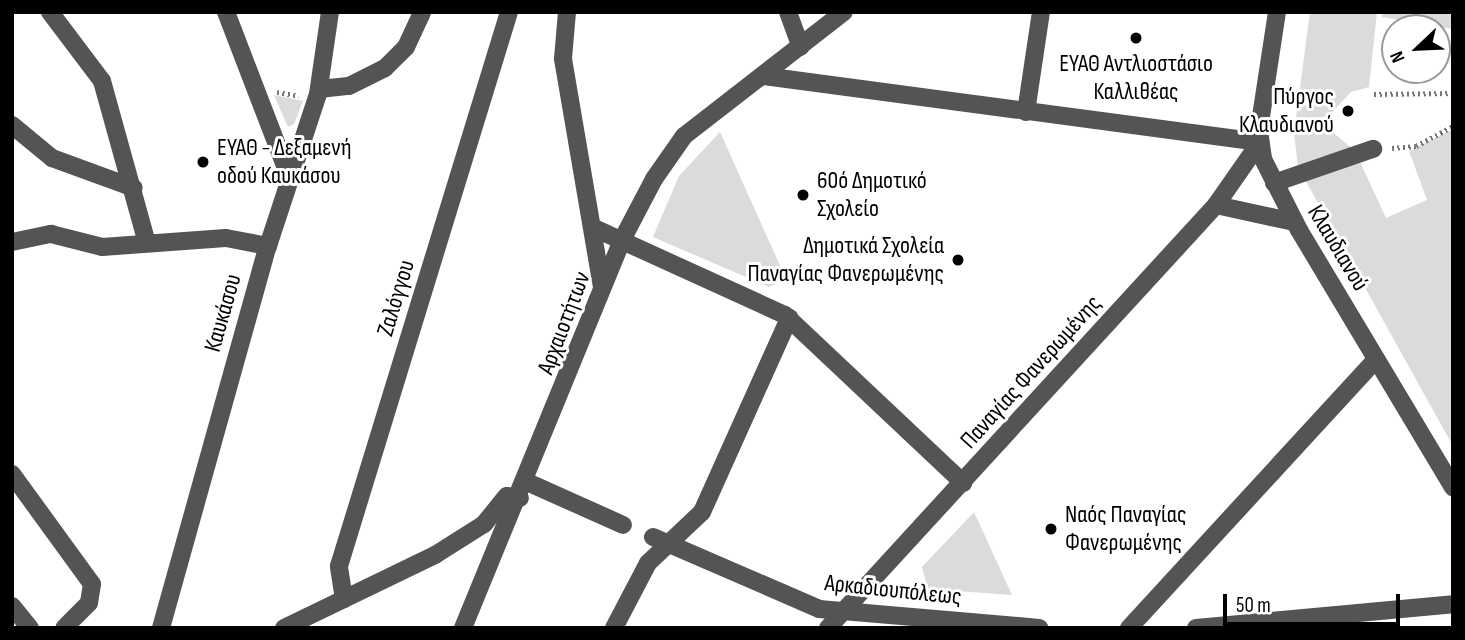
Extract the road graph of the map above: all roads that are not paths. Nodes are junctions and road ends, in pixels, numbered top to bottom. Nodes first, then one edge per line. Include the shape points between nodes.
1 (50, 12) edge
2 (226, 12) edge
3 (330, 12) edge
4 (422, 12) edge
5 (509, 12) edge
6 (567, 12) edge
7 (788, 12) edge
8 (844, 12) edge
9 (1041, 12) edge
10 (1277, 12) edge
11 (801, 47) junction
12 (764, 76) junction
13 (318, 94) junction
14 (1026, 112) junction
15 (12, 125) edge
16 (1260, 142) junction
17 (1373, 149) road end
18 (289, 176) junction
19 (1274, 183) junction
20 (134, 188) junction
21 (1216, 205) junction
22 (1294, 222) junction
23 (594, 228) junction
24 (622, 240) junction
25 (12, 242) edge
26 (147, 243) junction
27 (268, 246) junction
28 (602, 289) junction
29 (789, 318) junction
30 (1376, 359) junction
31 (12, 474) edge
32 (962, 483) junction
33 (1453, 487) edge
34 (524, 490) junction
35 (623, 525) dead end
36 (653, 537) dead end
37 (670, 544) junction
38 (344, 599) junction
39 (1453, 604) edge
40 (12, 606) edge
41 (841, 613) junction
42 (1349, 619) edge
43 (30, 628) edge
44 (64, 628) edge
45 (160, 628) edge
46 (284, 628) edge
47 (463, 628) edge
48 (614, 628) edge
49 (828, 628) edge
50 (1039, 628) edge
51 (1129, 628) edge
52 (1196, 628) edge

1 - 20 street via 102,81
2 - 18 street
3 - 13 street, Καυκάσου
4 - 13 street via 406,47 385,68 349,86
5 - 38 street, Ζαλόγγου via 340,566
6 - 23 street via 563,59
7 - 11 street
8 - 11 street, Αρχαιοτήτων
9 - 14 street
10 - 16 street, Κλαυδιανού
11 - 12 street, Αρχαιοτήτων
12 - 14 street
12 - 24 street, Αρχαιοτήτων via 684,136
13 - 18 street, Καυκάσου
14 - 16 street
15 - 20 street via 52,158
16 - 19 street, Κλαυδιανού
16 - 21 street, Παναγίας Φανερωμένης
17 - 19 street
18 - 27 street, Καυκάσου
19 - 22 street, Κλαυδιανού
20 - 26 street
21 - 22 street
21 - 32 street, Παναγίας Φανερωμένης
22 - 30 street, Κλαυδιανού
23 - 24 street
23 - 28 street
24 - 28 street, Αρχαιοτήτων
24 - 29 street
25 - 26 street via 51,234 102,247
26 - 27 street via 243,238
27 - 45 street, Καυκάσου
28 - 34 street, Αρχαιοτήτων
29 - 32 street
29 - 37 street via 702,512
30 - 33 street, Κλαυδιανού
30 - 51 street
31 - 44 street via 94,592
32 - 41 street, Παναγίας Φανερωμένης
34 - 35 street
34 - 38 street via 507,496 475,531
34 - 47 street, Αρχαιοτήτων
36 - 37 street, Αρκαδιουπόλεως
37 - 41 street, Αρκαδιουπόλεως via 812,607
37 - 48 street via 648,563
38 - 46 street
39 - 42 street
40 - 43 street
41 - 49 street, Παναγίας Φανερωμένης
41 - 50 street, Αρκαδιουπόλεως
42 - 52 street

